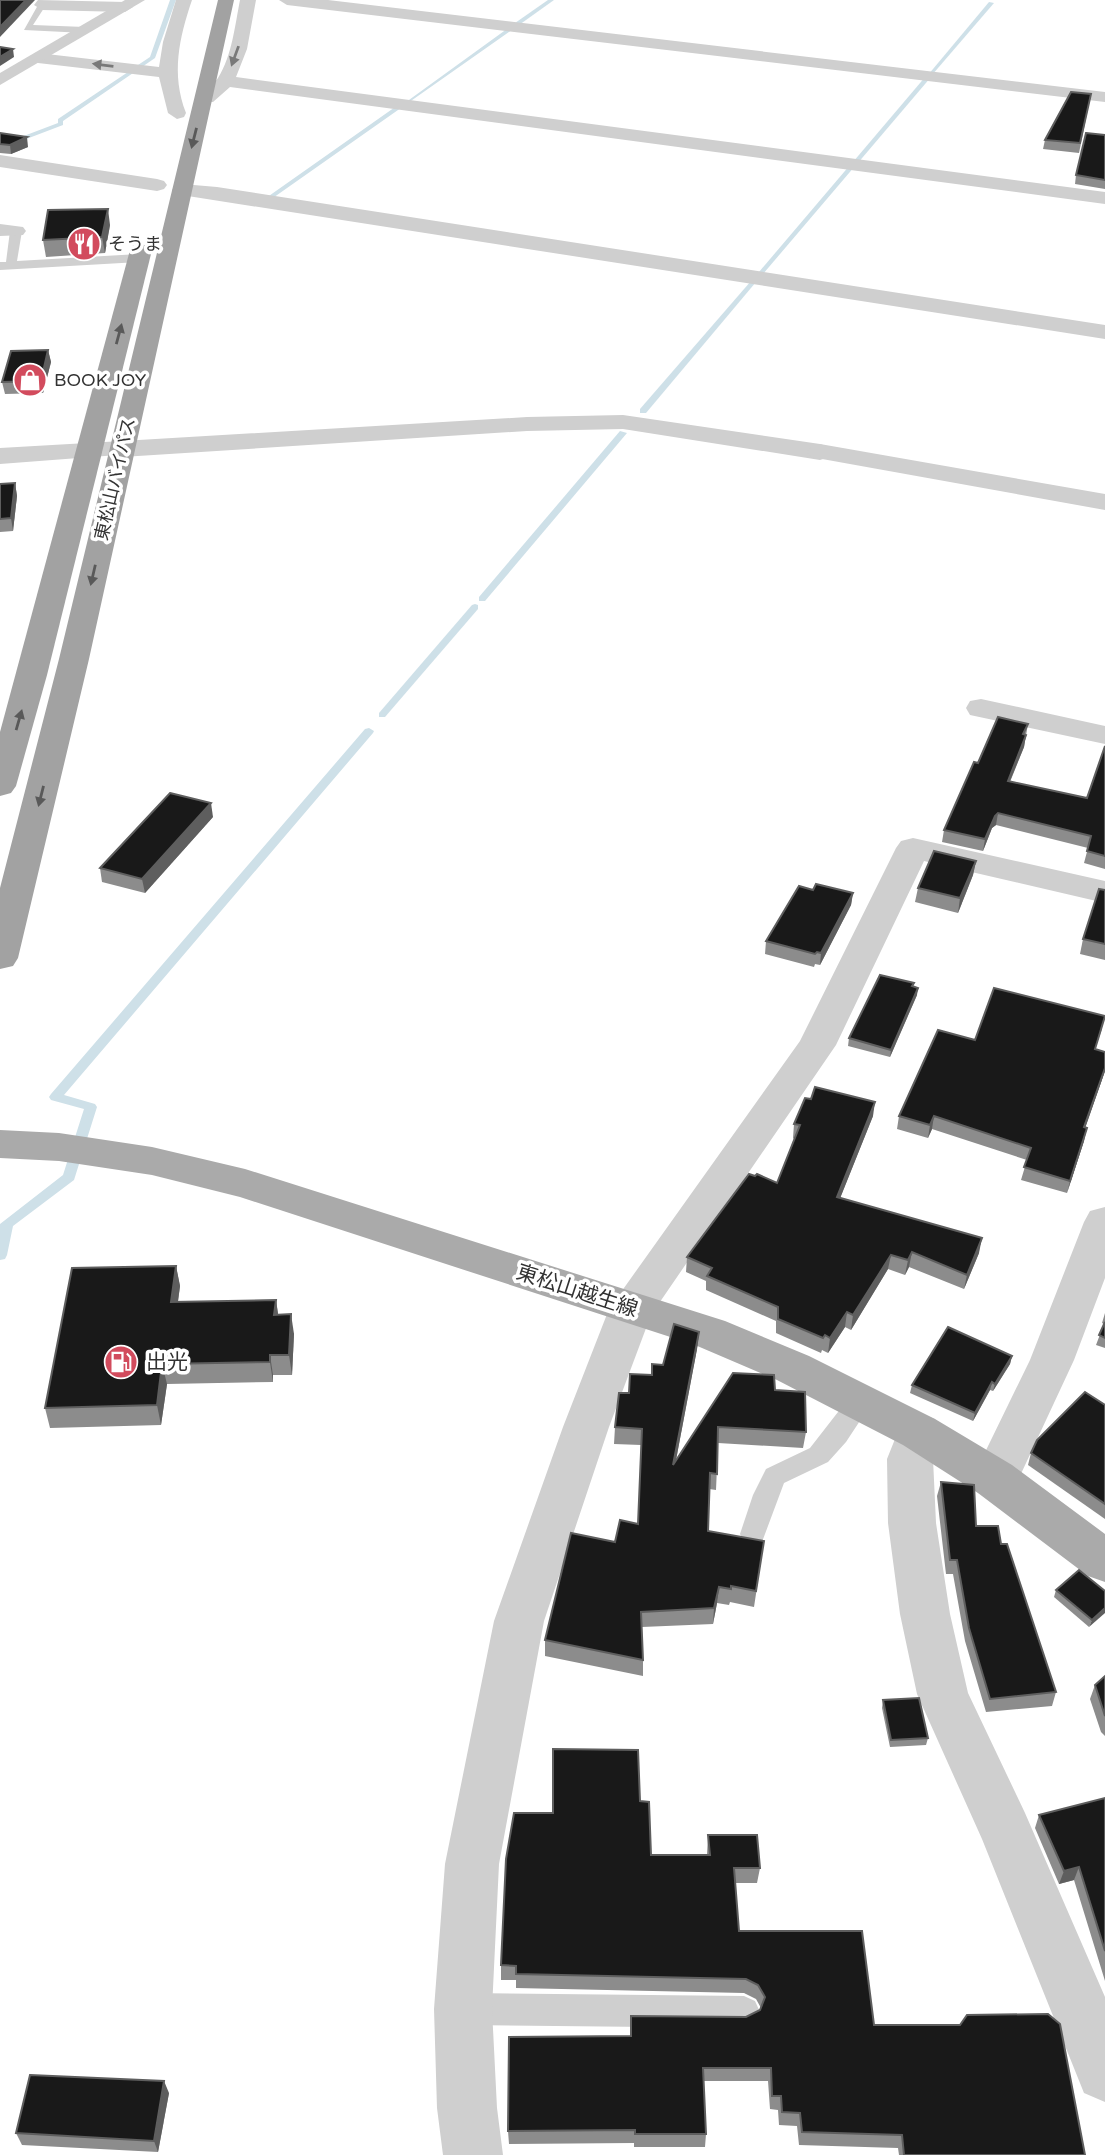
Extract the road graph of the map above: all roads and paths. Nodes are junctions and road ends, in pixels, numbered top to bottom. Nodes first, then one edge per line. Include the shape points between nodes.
1 (184, 0) edge
2 (226, 0) edge
3 (248, 0) edge
4 (287, 0) edge
5 (44, 2) edge
6 (131, 4) edge
7 (85, 30) junction
8 (203, 48) junction
9 (38, 58) junction
10 (167, 73) junction
11 (0, 80) edge
12 (226, 81) junction
13 (1105, 97) edge
14 (202, 102) junction
15 (174, 124) joint
16 (164, 160) dead end
17 (0, 161) edge
18 (169, 187) junction
19 (1105, 198) edge
20 (8, 231) edge
21 (139, 258) junction
22 (5, 265) edge
23 (1105, 332) edge
24 (122, 449) junction
25 (89, 450) junction
26 (0, 456) edge
27 (1105, 502) edge
28 (981, 708) dead end
29 (1105, 735) edge
30 (0, 786) edge
31 (1105, 892) edge
32 (0, 958) edge
33 (0, 1144) edge
34 (1105, 1222) edge
35 (631, 1309) junction
36 (860, 1401) junction
37 (919, 1432) junction
38 (995, 1479) junction
39 (752, 1534) dead end
40 (1105, 1561) edge
41 (463, 2009) junction
42 (744, 2012) dead end
43 (1105, 2072) edge
44 (473, 2155) edge

1 - 10 street via 169,48
2 - 8 highway, 東松山バイパス
3 -> 12 street
4 - 13 street
5 - 6 street
5 - 7 lane via 27,27
6 - 7 street
7 - 9 street
8 - 14 highway, 東松山バイパス
8 - 15 highway, 東松山バイパス
10 -> 9 street
9 - 11 street
10 - 15 street
12 - 14 street
12 - 19 street
14 -> 18 highway, 東松山バイパス
16 - 18 highway, 東松山バイパス
17 - 18 street
18 - 21 highway, 東松山バイパス via 149,216
18 - 23 street
18 - 24 highway, 東松山バイパス
20 - 22 lane
21 - 22 lane
25 -> 21 highway, 東松山バイパス
24 - 25 street
24 - 27 street via 623,422
24 -> 32 highway, 東松山バイパス
25 - 26 street
30 -> 25 highway, 東松山バイパス
28 - 29 street
31 - 35 street via 913,848 817,1045
33 - 35 main road, 東松山越生線 via 59,1147 152,1161 245,1184
34 - 38 street via 1052,1360
35 - 36 main road, 東松山越生線 via 710,1333
35 - 41 street via 519,1621 472,1864
36 - 37 main road, 東松山越生線
36 - 39 lane via 819,1454 775,1476
37 - 38 main road, 東松山越生線
37 - 43 street via 910,1459 912,1523 943,1694 1006,1831
38 - 40 main road, 東松山越生線
41 - 42 lane
41 - 44 street

